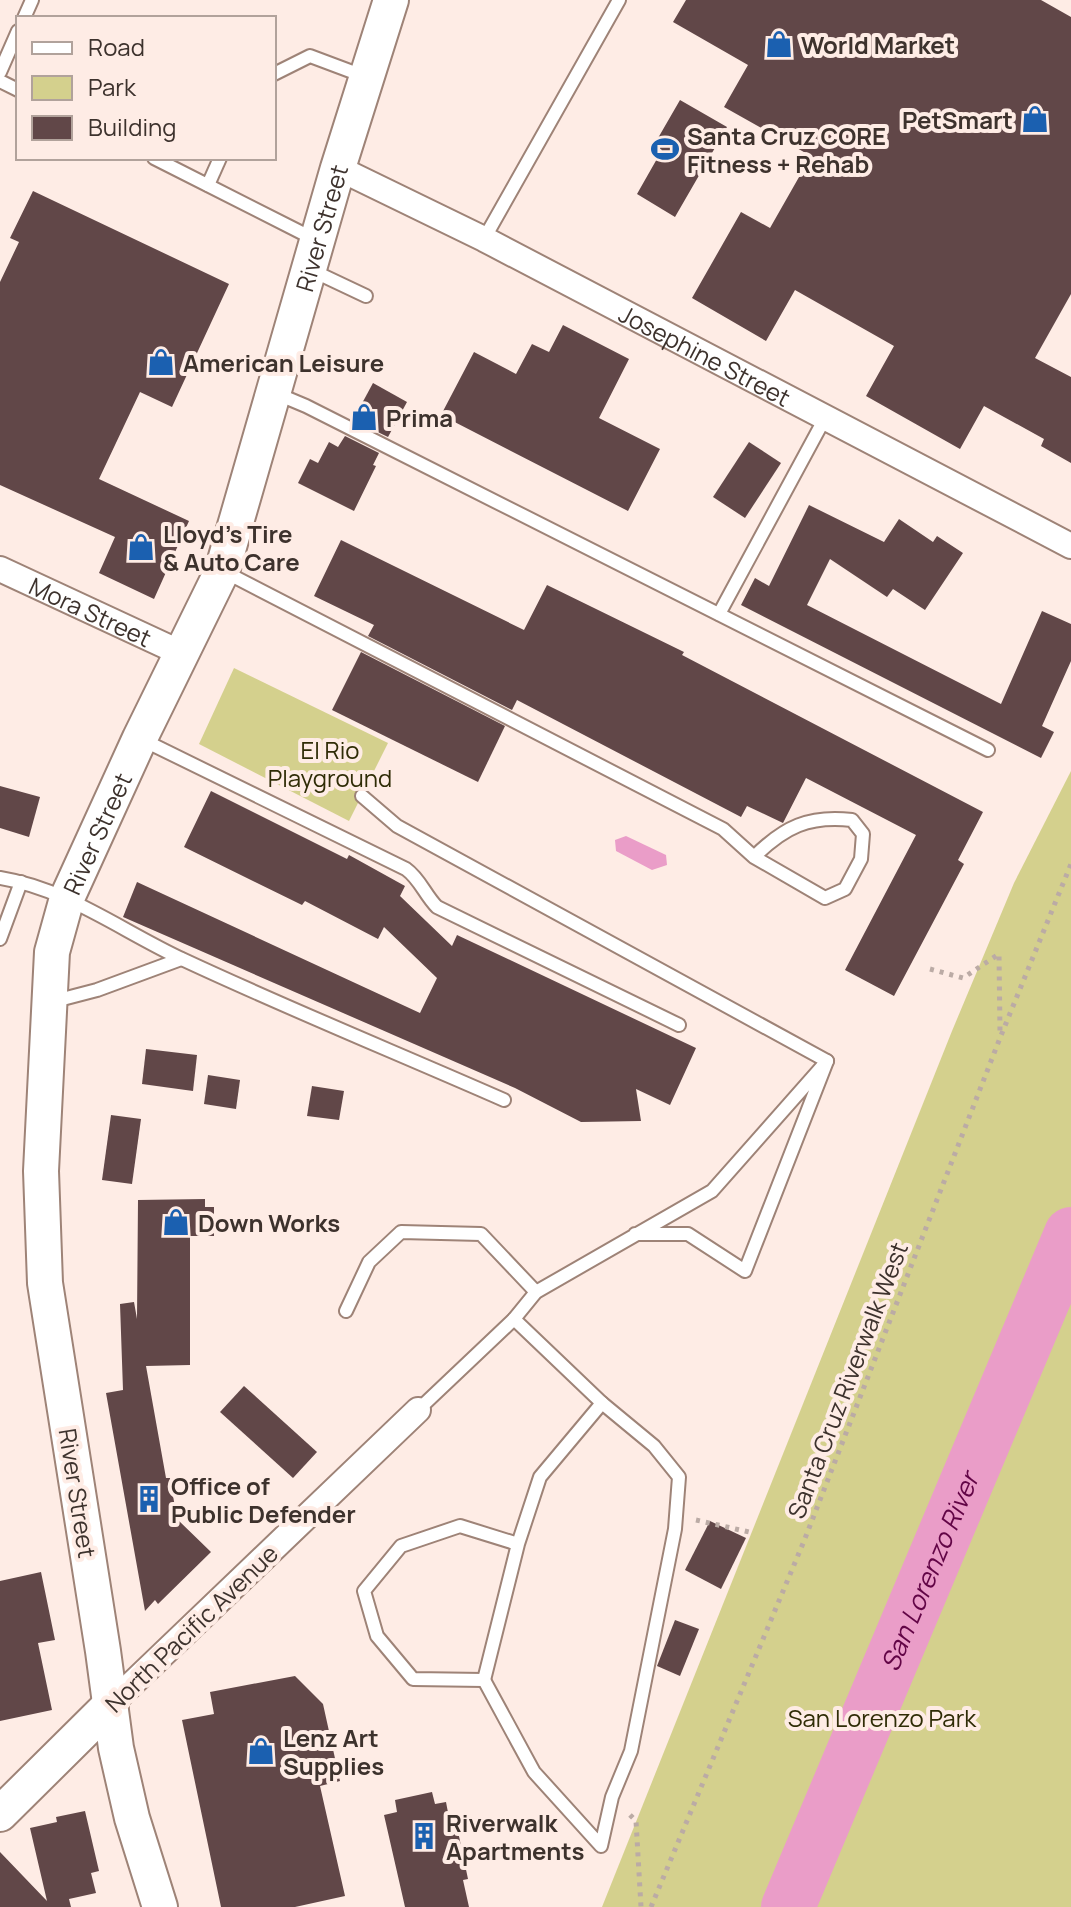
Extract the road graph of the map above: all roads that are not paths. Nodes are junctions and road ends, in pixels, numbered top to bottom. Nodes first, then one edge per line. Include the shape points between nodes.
1 (391, 0) edge
2 (619, 0) edge
3 (16, 36) edge
4 (0, 72) edge
5 (276, 73) edge
6 (366, 77) junction
7 (158, 160) edge
8 (219, 160) edge
9 (338, 168) junction
10 (208, 185) junction
11 (484, 239) junction
12 (312, 255) junction
13 (366, 296) dead end
14 (272, 392) junction
15 (825, 418) junction
16 (1071, 546) edge
17 (0, 569) edge
18 (222, 571) junction
19 (719, 614) junction
20 (183, 654) junction
21 (140, 738) junction
22 (988, 750) dead end
23 (362, 796) dead end
24 (754, 857) junction
25 (0, 878) edge
26 (21, 882) junction
27 (67, 898) junction
28 (0, 939) edge
29 (181, 959) junction
30 (48, 1003) junction
31 (679, 1025) dead end
32 (827, 1061) junction
33 (504, 1100) dead end
34 (635, 1234) junction
35 (536, 1292) junction
36 (346, 1311) dead end
37 (514, 1319) junction
38 (602, 1403) junction
39 (418, 1410) joint
40 (518, 1544) junction
41 (484, 1680) junction
42 (111, 1704) junction
43 (0, 1814) edge
44 (160, 1907) edge
45 (167, 1907) edge

1 - 6 main road, River Street
2 - 11 lane
3 - 4 lane
5 - 6 lane via 310,56
6 - 9 main road, River Street
7 - 10 lane
8 - 10 lane
9 - 11 street, Josephine Street
9 - 12 main road, River Street
10 - 12 lane
11 - 15 street, Josephine Street
12 - 13 lane
12 - 14 main road, River Street
14 - 18 main road, River Street
14 - 19 lane
15 - 16 street, Josephine Street
15 - 19 lane
17 - 20 street, Mora Street
18 - 20 main road, River Street
18 - 24 lane via 723,829
19 - 22 lane
20 - 21 main road, River Street
21 - 27 main road, River Street
21 - 31 lane via 406,869 437,907
23 - 32 lane via 397,826
24 - 24 lane via 825,898 845,889 861,859 863,834 852,820 827,817 774,836
25 - 26 lane
26 - 27 lane
26 - 28 lane
27 - 29 lane
27 - 30 main road, River Street via 52,952
29 - 30 lane
29 - 33 lane
30 - 42 main road, River Street via 41,1171 45,1283
32 - 34 lane via 712,1191
32 - 34 lane via 745,1271 688,1234
34 - 35 lane
35 - 36 lane via 481,1234 401,1232 369,1262
35 - 37 lane
37 - 38 lane
37 - 39 lane
38 - 40 lane via 540,1477
38 - 41 lane via 654,1446 679,1477 675,1529 631,1751 612,1797 601,1846 534,1772
39 - 42 street, North Pacific Avenue
40 - 41 lane
40 - 41 lane via 460,1526 401,1546 364,1591 377,1636 413,1679
42 - 43 main road, North Pacific Avenue
42 - 44 main road, River Street via 132,1818
42 - 45 main road, River Street via 154,1827

